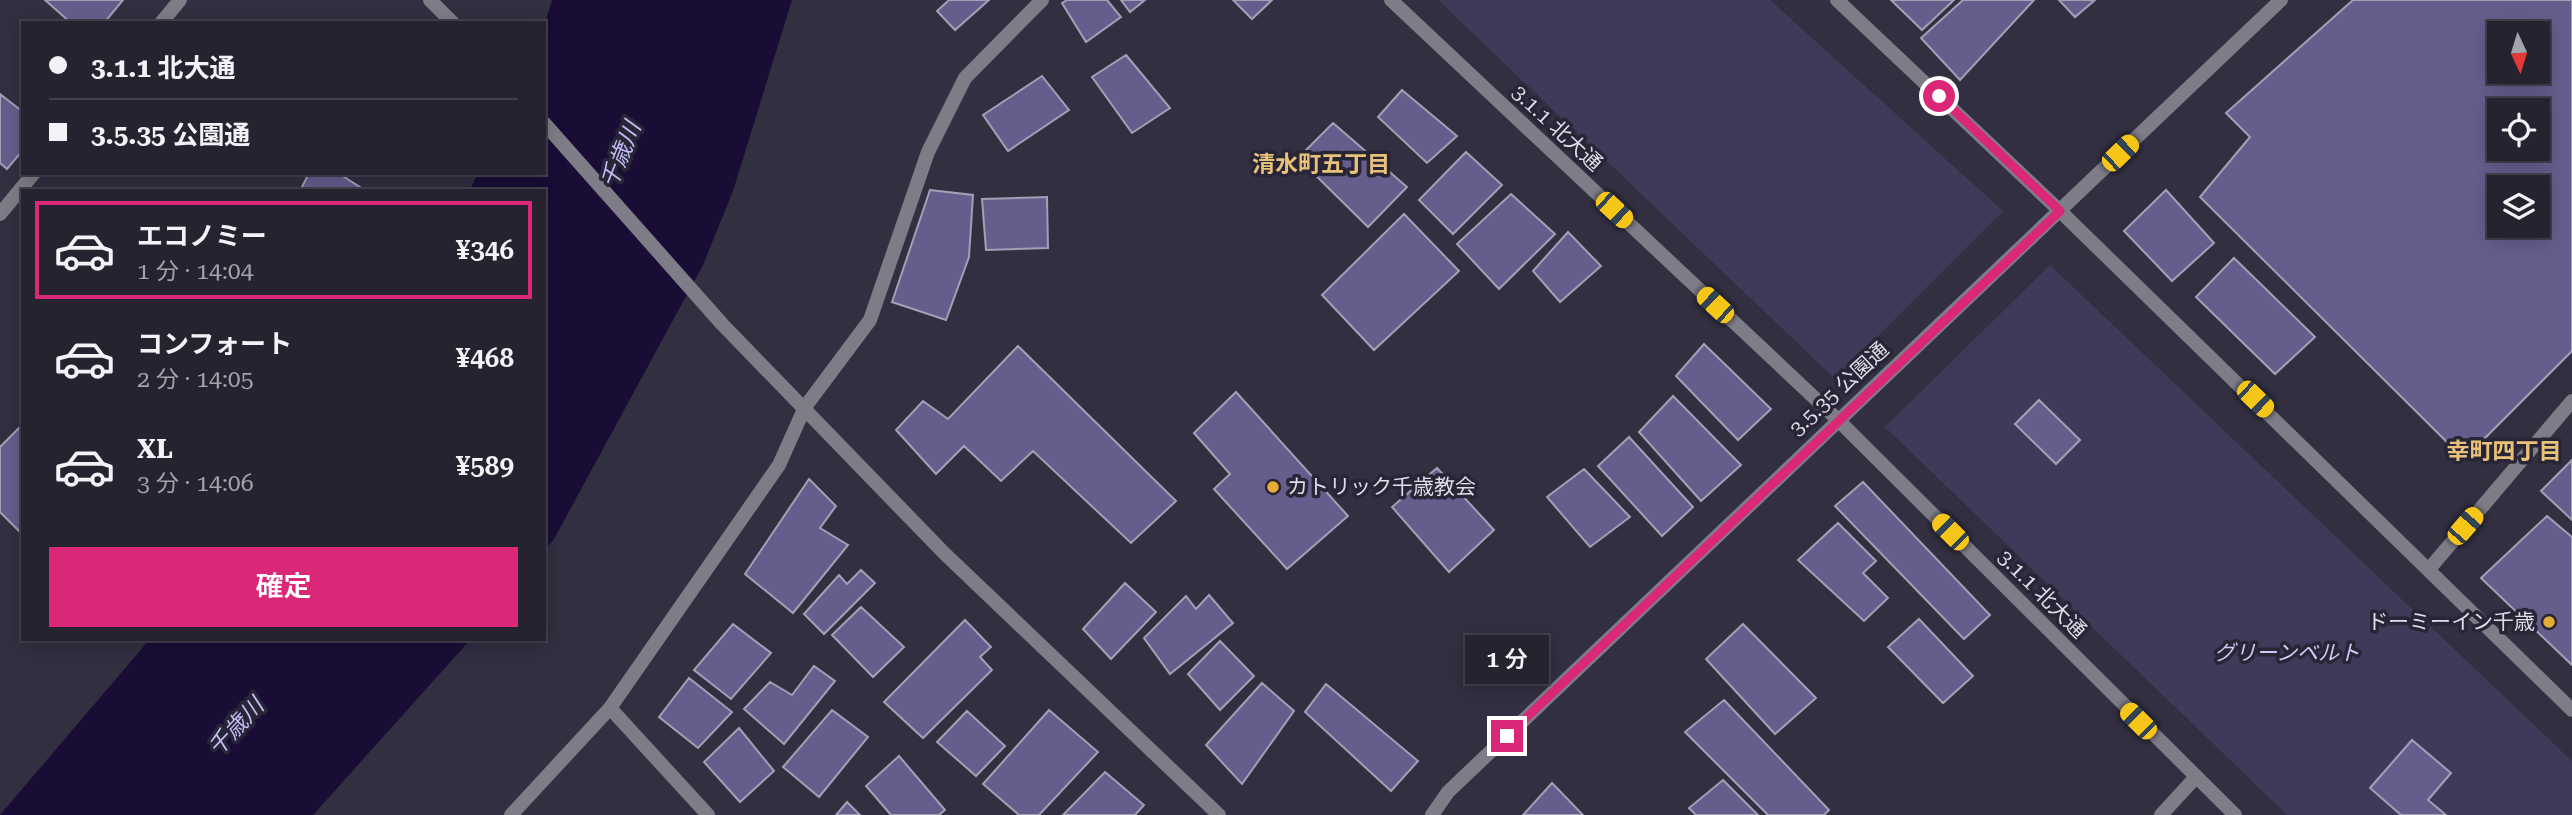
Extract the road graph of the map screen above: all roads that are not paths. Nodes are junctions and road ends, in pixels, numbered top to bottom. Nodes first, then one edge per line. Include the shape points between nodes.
1 (180, 0) edge
2 (430, 0) edge
3 (1042, 0) edge
4 (1391, 0) edge
5 (1837, 0) edge
6 (2281, 0) edge
7 (163, 21) edge
8 (451, 21) edge
9 (546, 125) edge
10 (32, 175) edge
11 (2, 207) edge
12 (2060, 211) junction
13 (2572, 401) edge
14 (805, 407) junction
15 (1837, 419) junction
16 (2430, 568) junction
17 (610, 708) junction
18 (2572, 710) edge
19 (2195, 778) junction
20 (511, 815) edge
21 (708, 815) edge
22 (1219, 815) edge
23 (1432, 815) edge
24 (2161, 815) edge
25 (2235, 815) edge

1 - 7 street
2 - 8 street
3 - 14 street via 965,78 928,152 870,320
4 - 15 street, 3.1.1 北大通
5 - 12 street
6 - 12 street, 3.5.35 公園通
9 - 14 street via 722,324
10 - 11 street
12 - 15 street, 3.5.35 公園通
12 - 16 street
13 - 16 street
14 - 17 street via 779,465
14 - 22 street via 944,553
15 - 19 street, 3.1.1 北大通
15 - 23 street, 3.5.35 公園通 via 1448,792
16 - 18 street
17 - 20 street
17 - 21 street
19 - 24 street
19 - 25 street, 3.1.1 北大通

